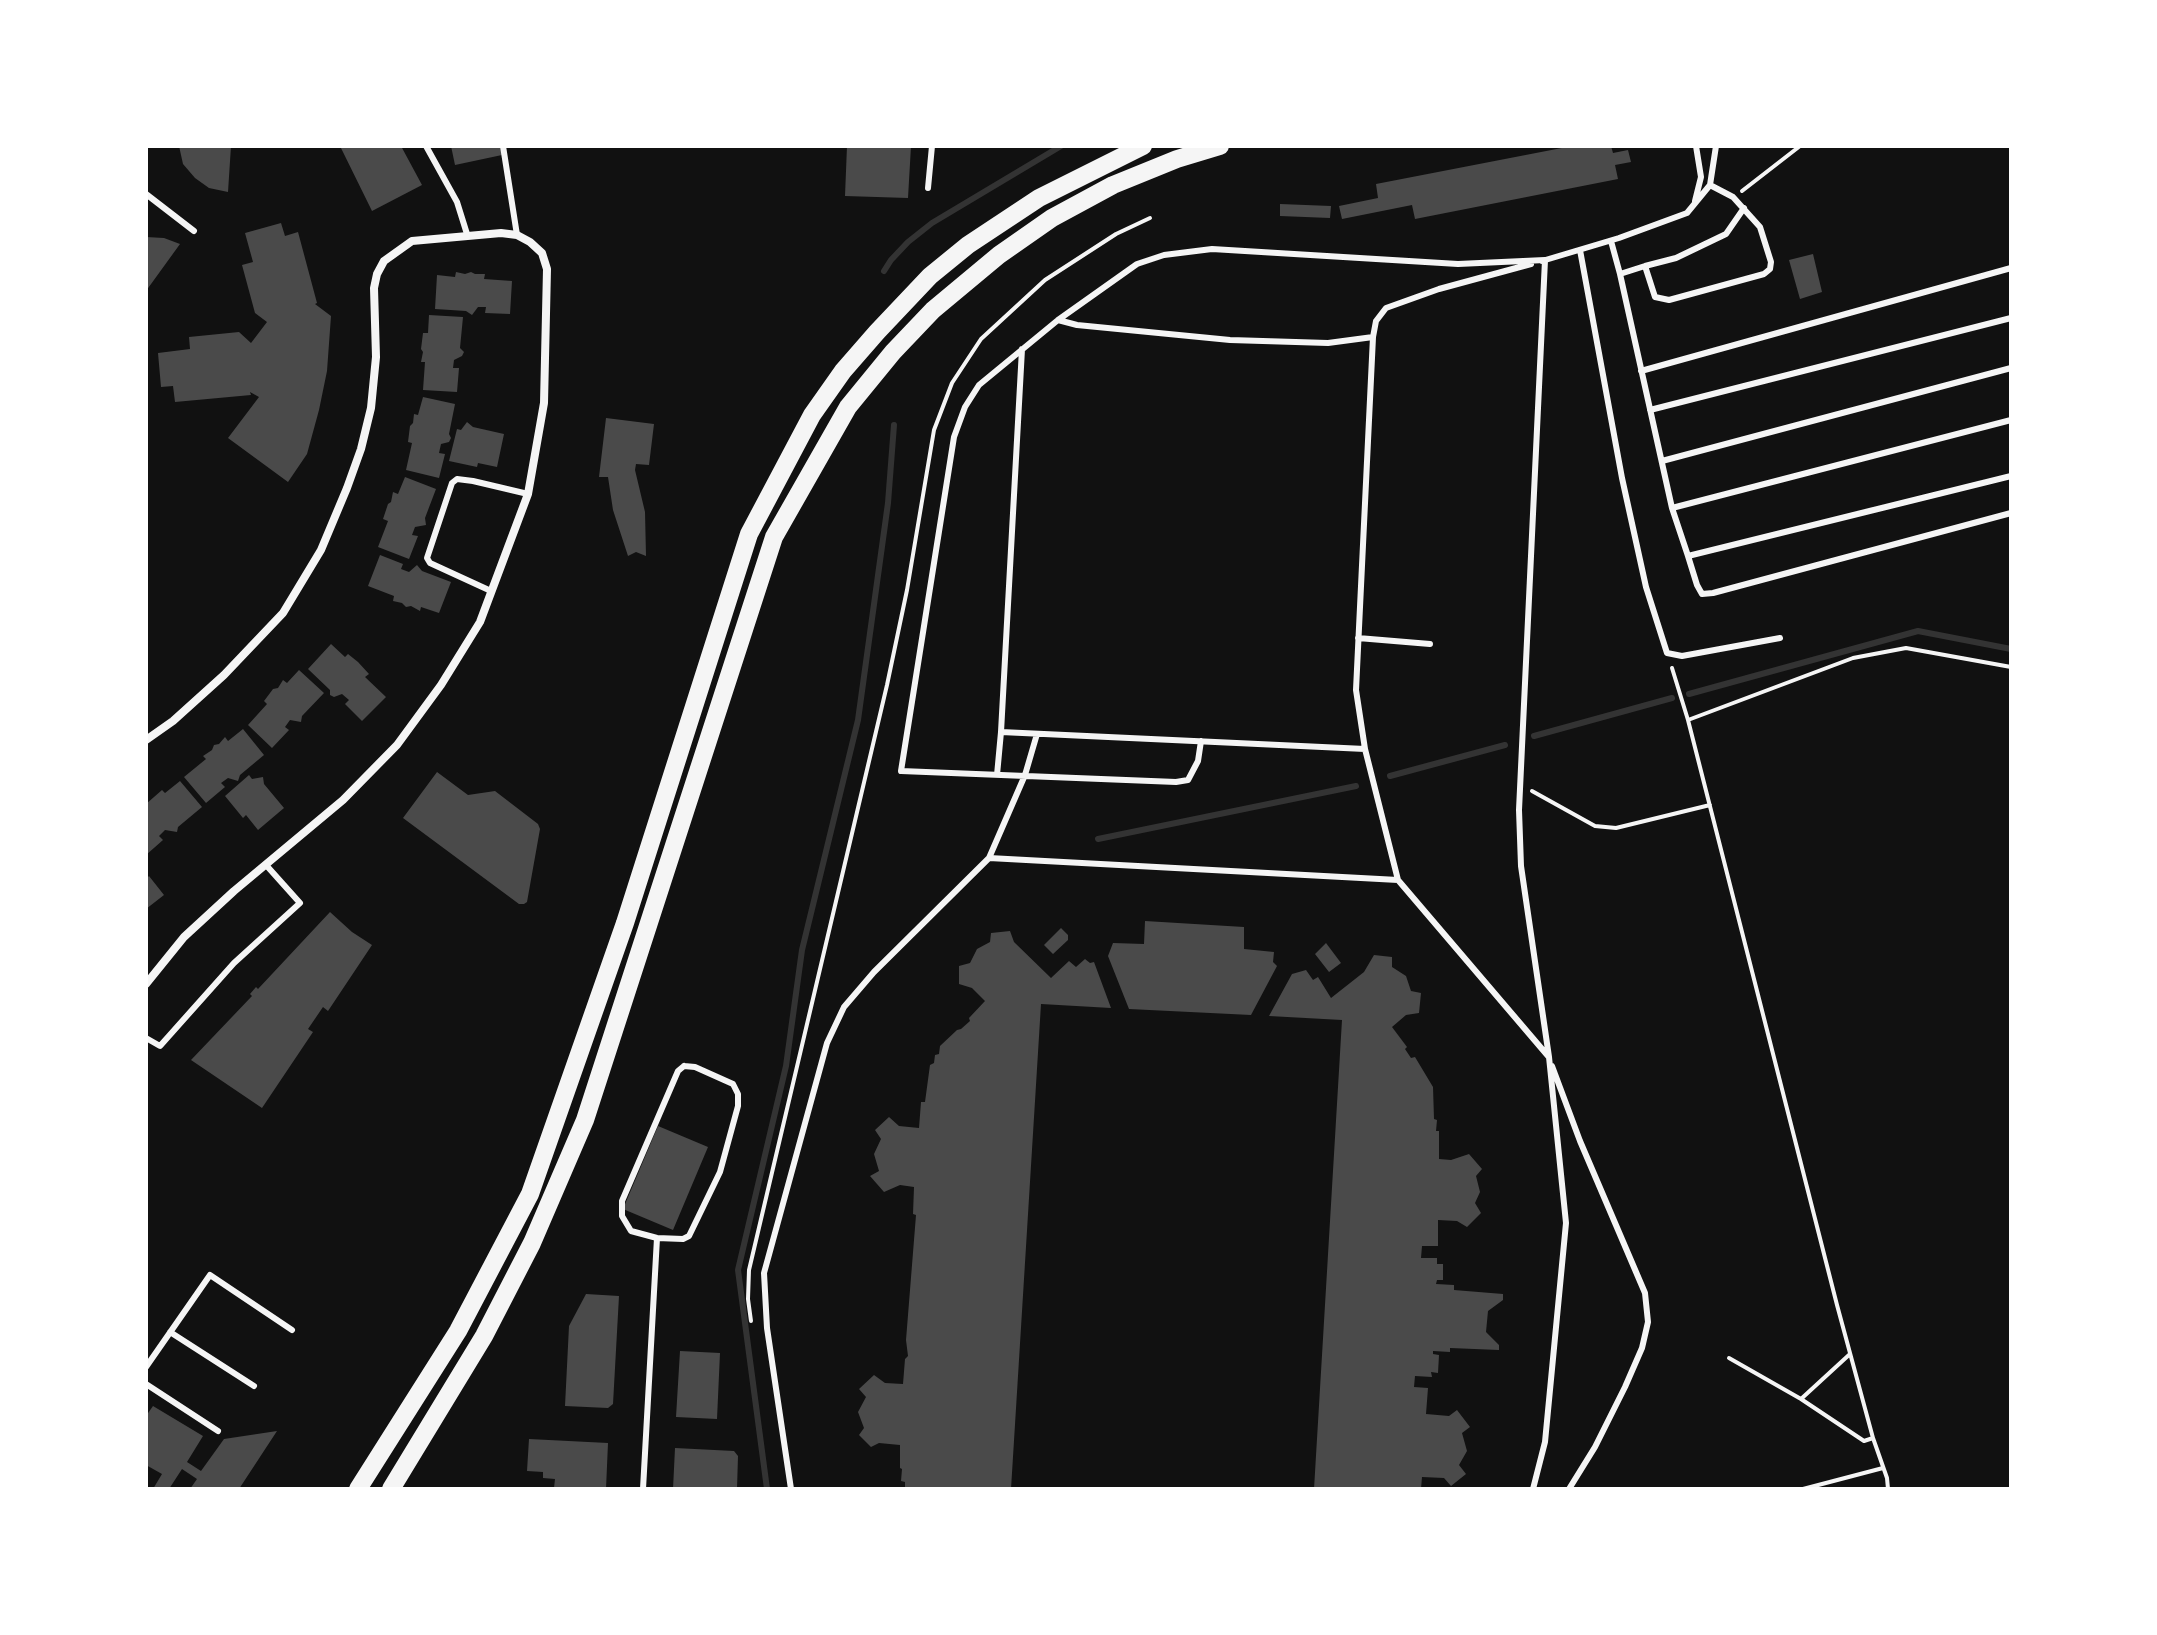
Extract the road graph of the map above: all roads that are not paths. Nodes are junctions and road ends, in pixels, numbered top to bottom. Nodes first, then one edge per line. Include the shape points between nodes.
1 (426, 146) edge
2 (503, 146) edge
3 (932, 146) edge
4 (1143, 146) edge
5 (1220, 146) edge
6 (1696, 146) edge
7 (1716, 146) edge
8 (1710, 185) junction
9 (928, 188) dead end
10 (146, 194) edge
11 (1694, 204) junction
12 (1744, 208) junction
13 (194, 231) dead end
14 (467, 234) junction
15 (517, 235) junction
16 (1611, 241) junction
17 (1580, 250) junction
18 (1545, 260) junction
19 (1645, 266) junction
20 (2011, 268) edge
21 (1620, 274) junction
22 (2011, 318) edge
23 (1058, 320) junction
24 (1373, 337) junction
25 (1022, 349) junction
26 (2011, 368) edge
27 (1641, 371) junction
28 (1650, 410) junction
29 (2011, 420) edge
30 (1662, 461) junction
31 (2011, 476) edge
32 (528, 494) junction
33 (1672, 508) junction
34 (2011, 513) edge
35 (1688, 556) junction
36 (491, 591) junction
37 (1358, 638) junction
38 (1780, 638) dead end
39 (1430, 644) dead end
40 (1001, 732) junction
41 (1037, 734) junction
42 (146, 740) edge
43 (1201, 741) junction
44 (1365, 749) junction
45 (997, 775) junction
46 (1025, 775) junction
47 (989, 858) junction
48 (266, 865) junction
49 (1398, 880) junction
50 (146, 984) edge
51 (146, 1038) edge
52 (1549, 1057) junction
53 (657, 1238) junction
54 (292, 1330) dead end
55 (170, 1332) junction
56 (146, 1367) edge
57 (146, 1384) edge
58 (254, 1386) dead end
59 (218, 1431) dead end
60 (358, 1489) edge
61 (391, 1489) edge
62 (643, 1489) edge
63 (791, 1489) edge
64 (1533, 1489) edge
65 (1569, 1489) edge

1 - 14 lane via 457,202
2 - 15 lane
3 - 9 lane
4 - 60 main road via 1039,198 939,268 843,371 812,415 749,534 625,923 530,1194 458,1331
5 - 61 main road via 1113,185 999,255 933,310 848,407 774,537 579,1134 484,1336
6 - 11 lane via 1701,177
7 - 8 lane
8 - 11 lane
8 - 12 lane
10 - 13 lane
11 - 16 lane via 1680,218
12 - 19 lane via 1726,234
12 - 19 lane via 1760,227 1771,262 1764,274 1662,300 1655,297
14 - 15 street
14 - 42 street via 412,241 384,261 374,288 371,408 361,449 321,550 283,613 224,675
15 - 32 street via 542,253 547,269 544,403
16 - 17 lane
16 - 21 lane
17 - 18 lane
17 - 38 lane via 1622,478 1667,653 1682,656
18 - 23 lane via 1458,264 1212,249 1137,264
18 - 24 lane via 1386,308
18 - 52 lane via 1520,785 1521,866
19 - 21 lane
20 - 27 lane
21 - 27 lane
22 - 28 lane
23 - 24 lane via 1230,340 1328,343
23 - 25 lane
24 - 37 lane
25 - 40 lane
25 - 45 lane via 979,385 954,437 901,771
26 - 30 lane
27 - 28 lane
28 - 30 lane
29 - 33 lane
30 - 33 lane
31 - 35 lane
32 - 36 street
32 - 36 lane via 473,481 452,483 427,558
33 - 35 lane
34 - 35 lane via 1713,593 1702,594
36 - 48 street via 462,653 397,745 343,800
37 - 39 lane
37 - 44 lane via 1356,690
40 - 41 lane
40 - 45 lane
41 - 43 lane
41 - 46 lane
43 - 44 lane
43 - 46 lane via 1188,780
44 - 49 lane
45 - 46 lane
46 - 47 lane
47 - 49 lane
47 - 63 lane via 874,972 844,1007 827,1043 764,1273
48 - 50 street via 184,937
48 - 51 lane via 300,903 234,963 160,1046
49 - 52 lane
52 - 64 lane via 1566,1223 1545,1442
52 - 65 lane via 1645,1293 1648,1322 1625,1387
53 - 53 lane via 631,1231 622,1216 622,1201 678,1071 695,1067 733,1084 738,1106 720,1172 694,1230 683,1239
53 - 62 lane
54 - 55 lane via 210,1275
55 - 56 lane
55 - 58 lane
57 - 59 lane

